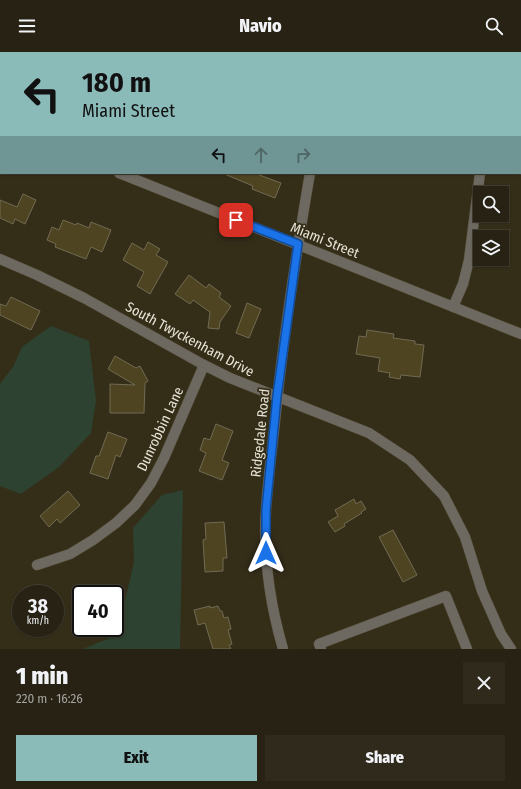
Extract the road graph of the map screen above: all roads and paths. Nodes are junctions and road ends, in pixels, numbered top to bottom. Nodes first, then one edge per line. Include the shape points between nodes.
1 (122, 174) edge
2 (310, 174) edge
3 (480, 174) edge
4 (298, 244) junction
5 (0, 259) edge
6 (454, 307) junction
7 (521, 334) edge
8 (204, 365) junction
9 (277, 396) junction
10 (38, 565) dead end
11 (283, 649) edge
12 (321, 649) edge
13 (467, 649) edge
14 (512, 649) edge

1 - 4 street, Miami Street
2 - 4 street, Ridgedale Road
3 - 6 street via 469,260
4 - 6 street, Miami Street
4 - 9 street, Ridgedale Road
5 - 8 street, South Twyckenham Drive via 84,298
6 - 7 street, Miami Street
8 - 9 street, South Twyckenham Drive
8 - 10 street, Dunrobbin Lane via 164,458 151,483 135,505 93,540 70,554
9 - 11 street, Ridgedale Road via 266,510 266,553 277,630
9 - 14 street, South Twyckenham Drive via 369,433 410,460 444,496 465,537 482,591 501,634
12 - 13 street via 319,644 446,596

